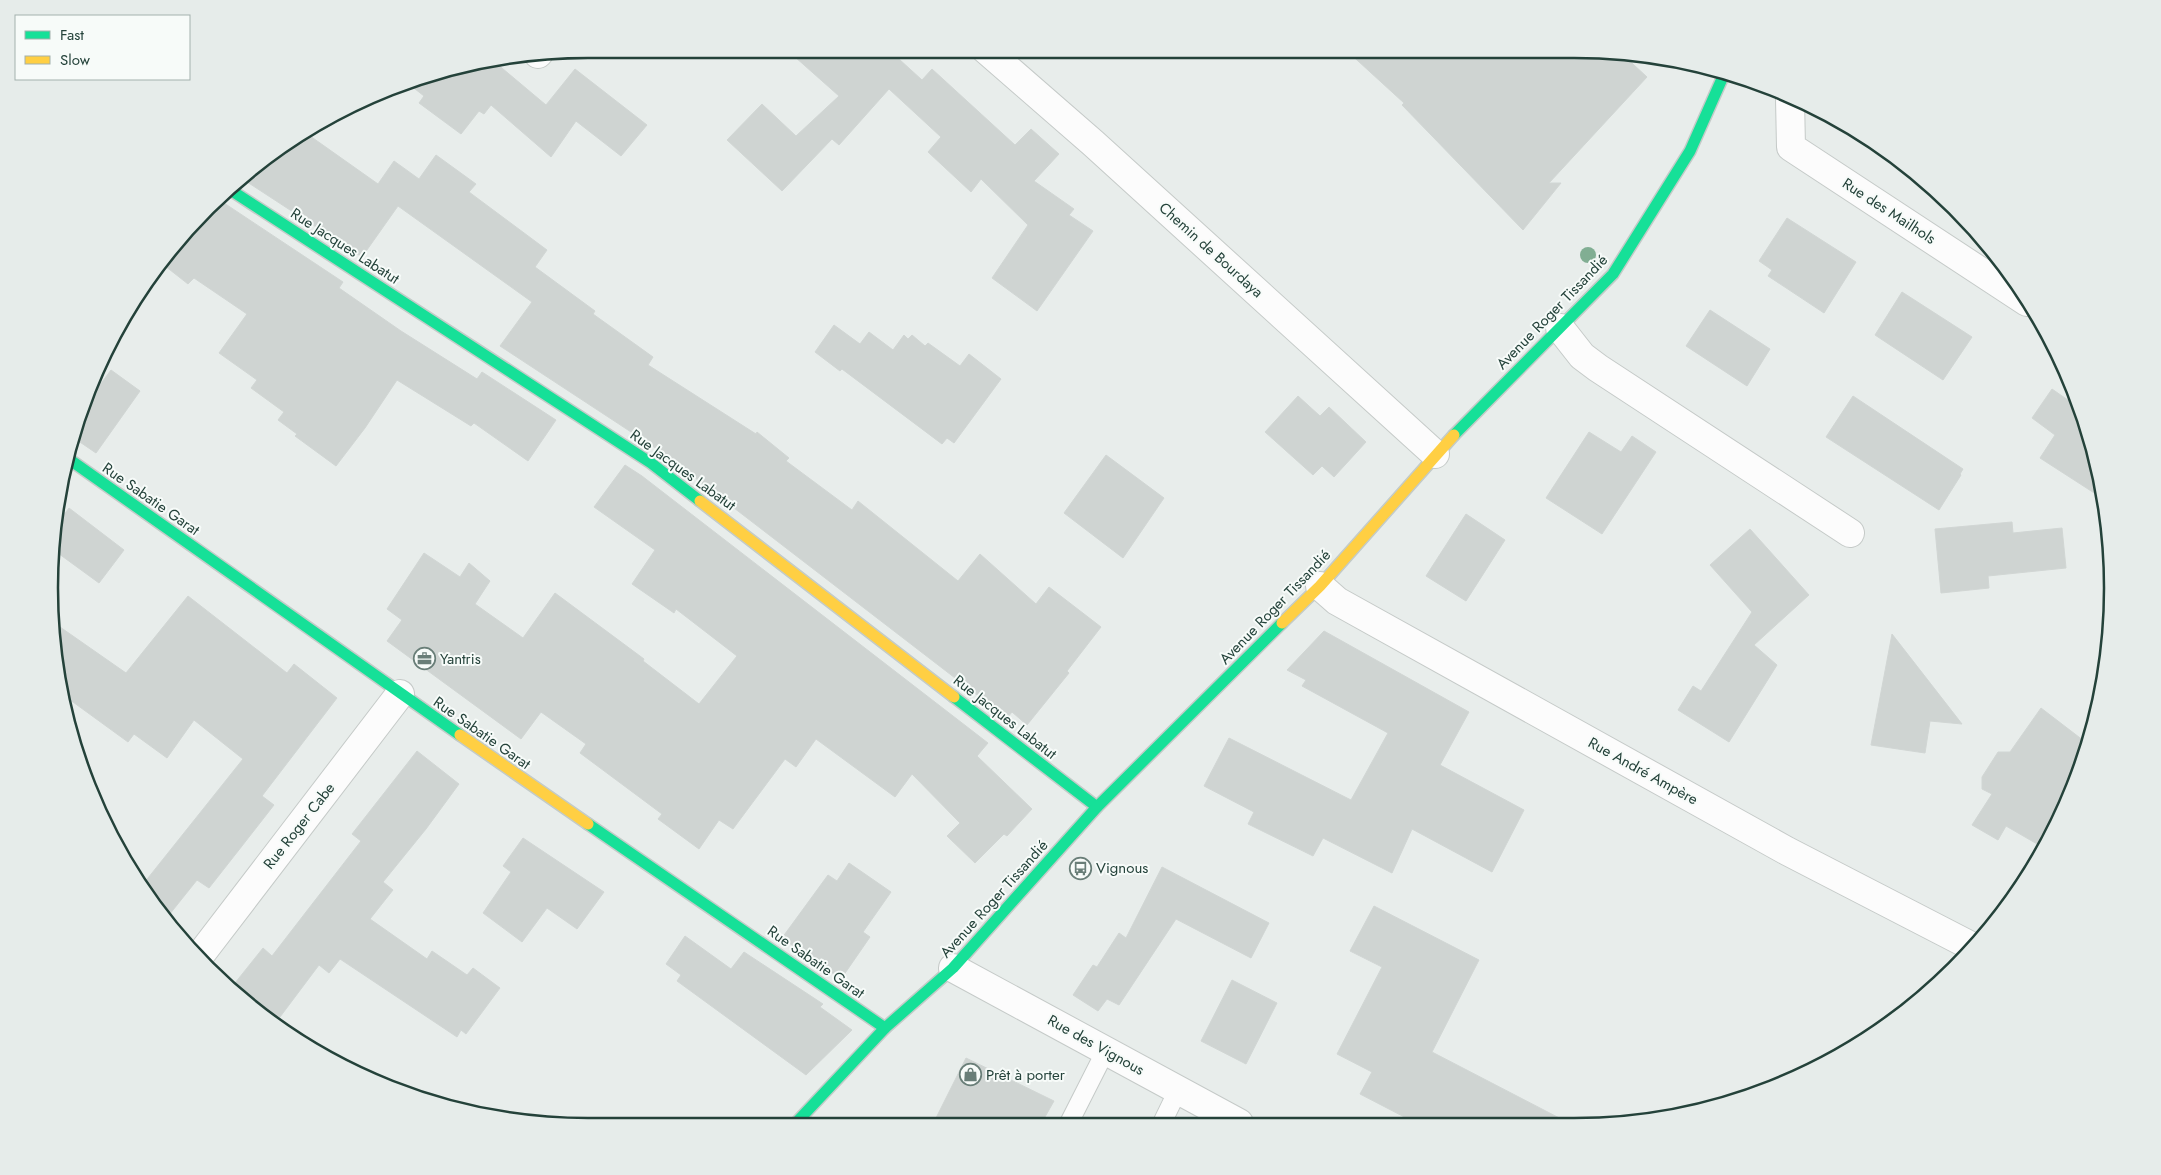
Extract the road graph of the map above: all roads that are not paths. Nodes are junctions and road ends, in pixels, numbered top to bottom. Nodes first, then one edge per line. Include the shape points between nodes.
1 (995, 58) edge
2 (1722, 79) edge
3 (1790, 104) edge
4 (234, 192) edge
5 (2014, 294) edge
6 (1560, 328) junction
7 (1436, 454) junction
8 (73, 462) edge
9 (1850, 533) dead end
10 (1320, 586) junction
11 (400, 694) junction
12 (1097, 807) junction
13 (1965, 944) edge
14 (203, 952) edge
15 (953, 968) junction
16 (885, 1028) junction
17 (1106, 1050) junction
18 (1178, 1090) junction
19 (801, 1118) edge
20 (1072, 1118) edge
21 (1164, 1118) edge
22 (1228, 1118) edge

1 - 7 street, Chemin de Bourdaya
2 - 6 street, Avenue Roger Tissandié via 1690,151 1613,274
3 - 5 street, Rue des Mailhols via 1790,147
4 - 12 street, Rue Jacques Labatut via 651,463
6 - 7 street, Avenue Roger Tissandié
6 - 9 street via 1582,356 1598,368
7 - 10 street, Avenue Roger Tissandié
8 - 11 street, Rue Sabatie Garat
10 - 12 street, Avenue Roger Tissandié
10 - 13 street, Rue André Ampère via 1337,602 1770,842
11 - 14 street, Rue Roger Cabe
11 - 16 street, Rue Sabatie Garat
12 - 15 street, Avenue Roger Tissandié
15 - 16 street, Avenue Roger Tissandié
15 - 17 street, Rue des Vignous
16 - 19 street, Avenue Roger Tissandié
17 - 18 street, Rue des Vignous
17 - 20 lane
18 - 21 lane
18 - 22 street, Rue des Vignous

